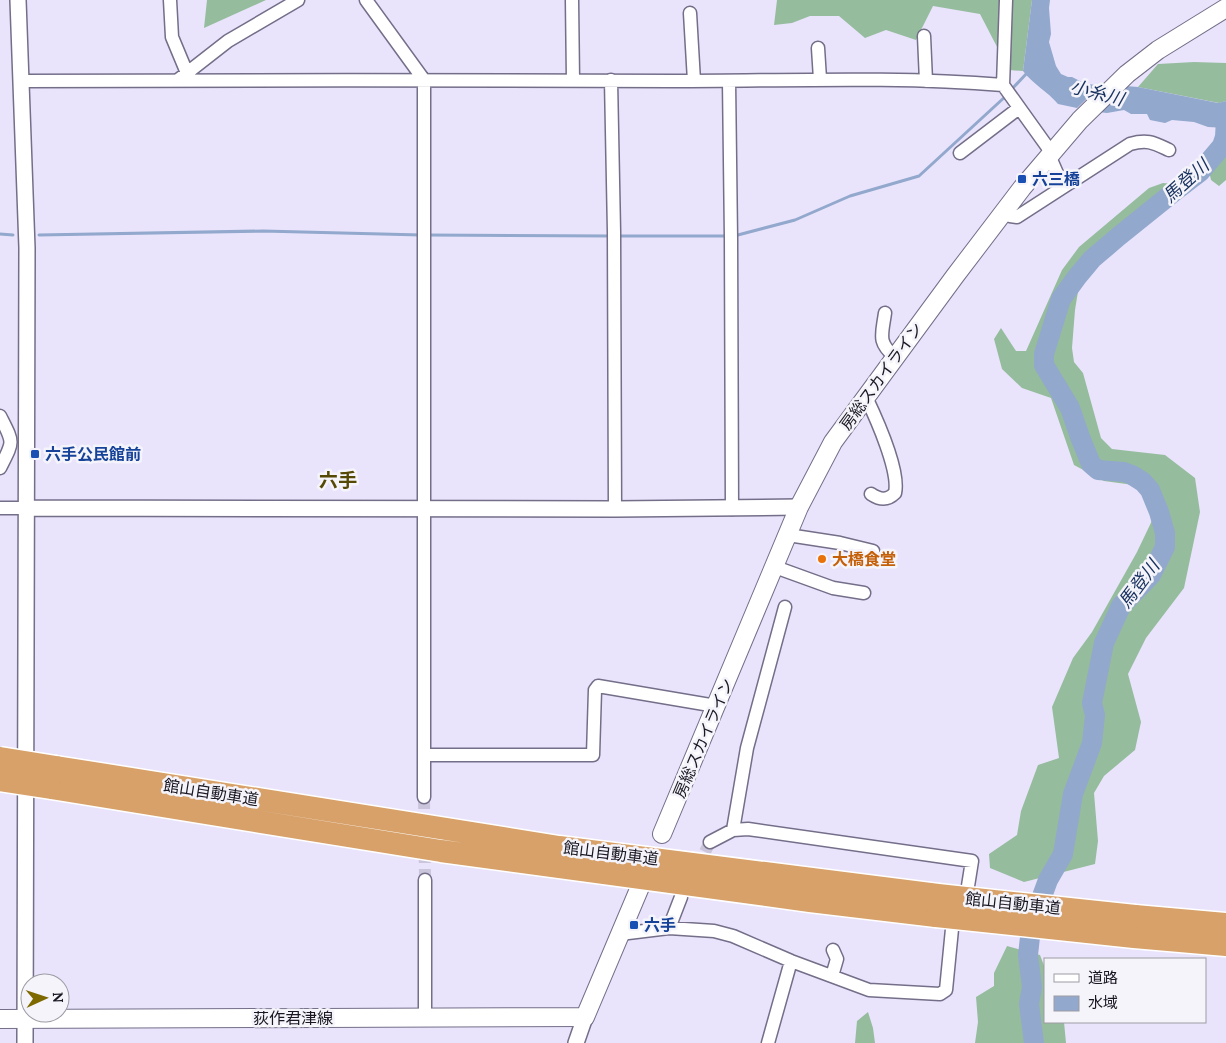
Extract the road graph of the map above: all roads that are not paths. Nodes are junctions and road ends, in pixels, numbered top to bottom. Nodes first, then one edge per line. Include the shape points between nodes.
1 (18, 0) edge
2 (170, 0) edge
3 (298, 0) edge
4 (366, 0) edge
5 (572, 0) edge
6 (1006, 0) edge
7 (1226, 8) edge
8 (690, 13) dead end
9 (924, 36) dead end
10 (818, 48) dead end
11 (182, 77) junction
12 (820, 79) junction
13 (22, 80) junction
14 (424, 80) junction
15 (573, 80) junction
16 (611, 80) junction
17 (694, 81) junction
18 (728, 81) junction
19 (926, 81) junction
20 (1004, 87) junction
21 (1018, 107) junction
22 (1169, 150) dead end
23 (960, 153) dead end
24 (1050, 154) junction
25 (1063, 187) junction
26 (1004, 211) junction
27 (885, 313) dead end
28 (895, 357) junction
29 (866, 397) junction
30 (0, 416) edge
31 (0, 468) edge
32 (872, 494) dead end
33 (800, 507) junction
34 (0, 508) edge
35 (27, 508) junction
36 (425, 509) junction
37 (615, 509) junction
38 (732, 509) junction
39 (788, 535) junction
40 (873, 551) dead end
41 (775, 567) junction
42 (864, 593) dead end
43 (785, 607) dead end
44 (716, 706) junction
45 (424, 755) junction
46 (0, 758) edge
47 (54, 777) junction
48 (0, 780) edge
49 (424, 797) tunnel mouth
50 (733, 830) junction
51 (662, 834) dead end
52 (710, 842) tunnel mouth
53 (425, 880) tunnel mouth
54 (968, 886) dead end
55 (640, 887) dead end
56 (681, 896) dead end
57 (942, 913) junction
58 (1226, 924) edge
59 (1135, 926) junction
60 (669, 928) junction
61 (620, 934) junction
62 (1226, 945) edge
63 (833, 950) dead end
64 (791, 961) junction
65 (25, 973) edge
66 (832, 976) junction
67 (425, 1017) junction
68 (585, 1017) junction
69 (0, 1019) edge
70 (20, 1020) edge
71 (70, 1020) edge
72 (25, 1023) edge
73 (25, 1043) edge
74 (576, 1043) edge
75 (768, 1043) edge

1 - 13 street
2 - 11 street via 172,37
3 - 11 street via 228,42
4 - 14 street
5 - 15 street
6 - 20 street
7 - 24 main road, 房総スカイライン via 1158,50 1127,74
8 - 17 street
9 - 19 street
10 - 12 street
11 - 13 street
11 - 14 street
12 - 18 street
12 - 19 street
13 - 35 street via 27,248
14 - 15 street
14 - 36 street
15 - 16 street
16 - 17 street
16 - 37 street
17 - 18 street
18 - 38 street
19 - 20 street
20 - 21 street
21 - 23 street
21 - 24 street
22 - 25 street via 1144,141 1130,144
24 - 25 street
24 - 26 main road, 房総スカイライン
25 - 26 street via 1017,217
26 - 28 main road, 房総スカイライン
27 - 28 street via 883,344
28 - 29 main road, 房総スカイライン
29 - 32 street via 891,458 896,488 896,494 888,499
29 - 33 main road, 房総スカイライン via 833,442
30 - 31 street via 11,438 11,446
33 - 38 street
33 - 39 main road, 房総スカイライン
34 - 35 street
35 - 36 street
35 - 65 street
36 - 37 street
36 - 45 street
37 - 38 street
39 - 40 street
39 - 41 main road, 房総スカイライン
41 - 42 street via 833,588
41 - 44 main road, 房総スカイライン
43 - 50 street via 747,748
44 - 45 street via 598,686 595,690 593,755
44 - 51 main road, 房総スカイライン
45 - 49 street
46 - 47 highway, 館山自動車道, bridge
47 - 48 highway, 館山自動車道, bridge
47 - 57 highway, 館山自動車道 via 441,851 800,900
50 - 52 street
50 - 54 street via 748,829 972,862
53 - 67 street
55 - 61 main road
56 - 60 street
57 - 59 highway, 館山自動車道, bridge
57 - 66 street via 946,990 940,994 869,990
58 - 59 highway, 館山自動車道
59 - 62 highway, 館山自動車道
60 - 61 street
60 - 64 street via 714,931 733,936
61 - 68 main road
63 - 66 street via 837,959
64 - 66 street
64 - 75 street
67 - 68 main road, 荻作君津線
67 - 71 main road, 荻作君津線
68 - 74 street
69 - 70 main road, 荻作君津線
72 - 73 street

